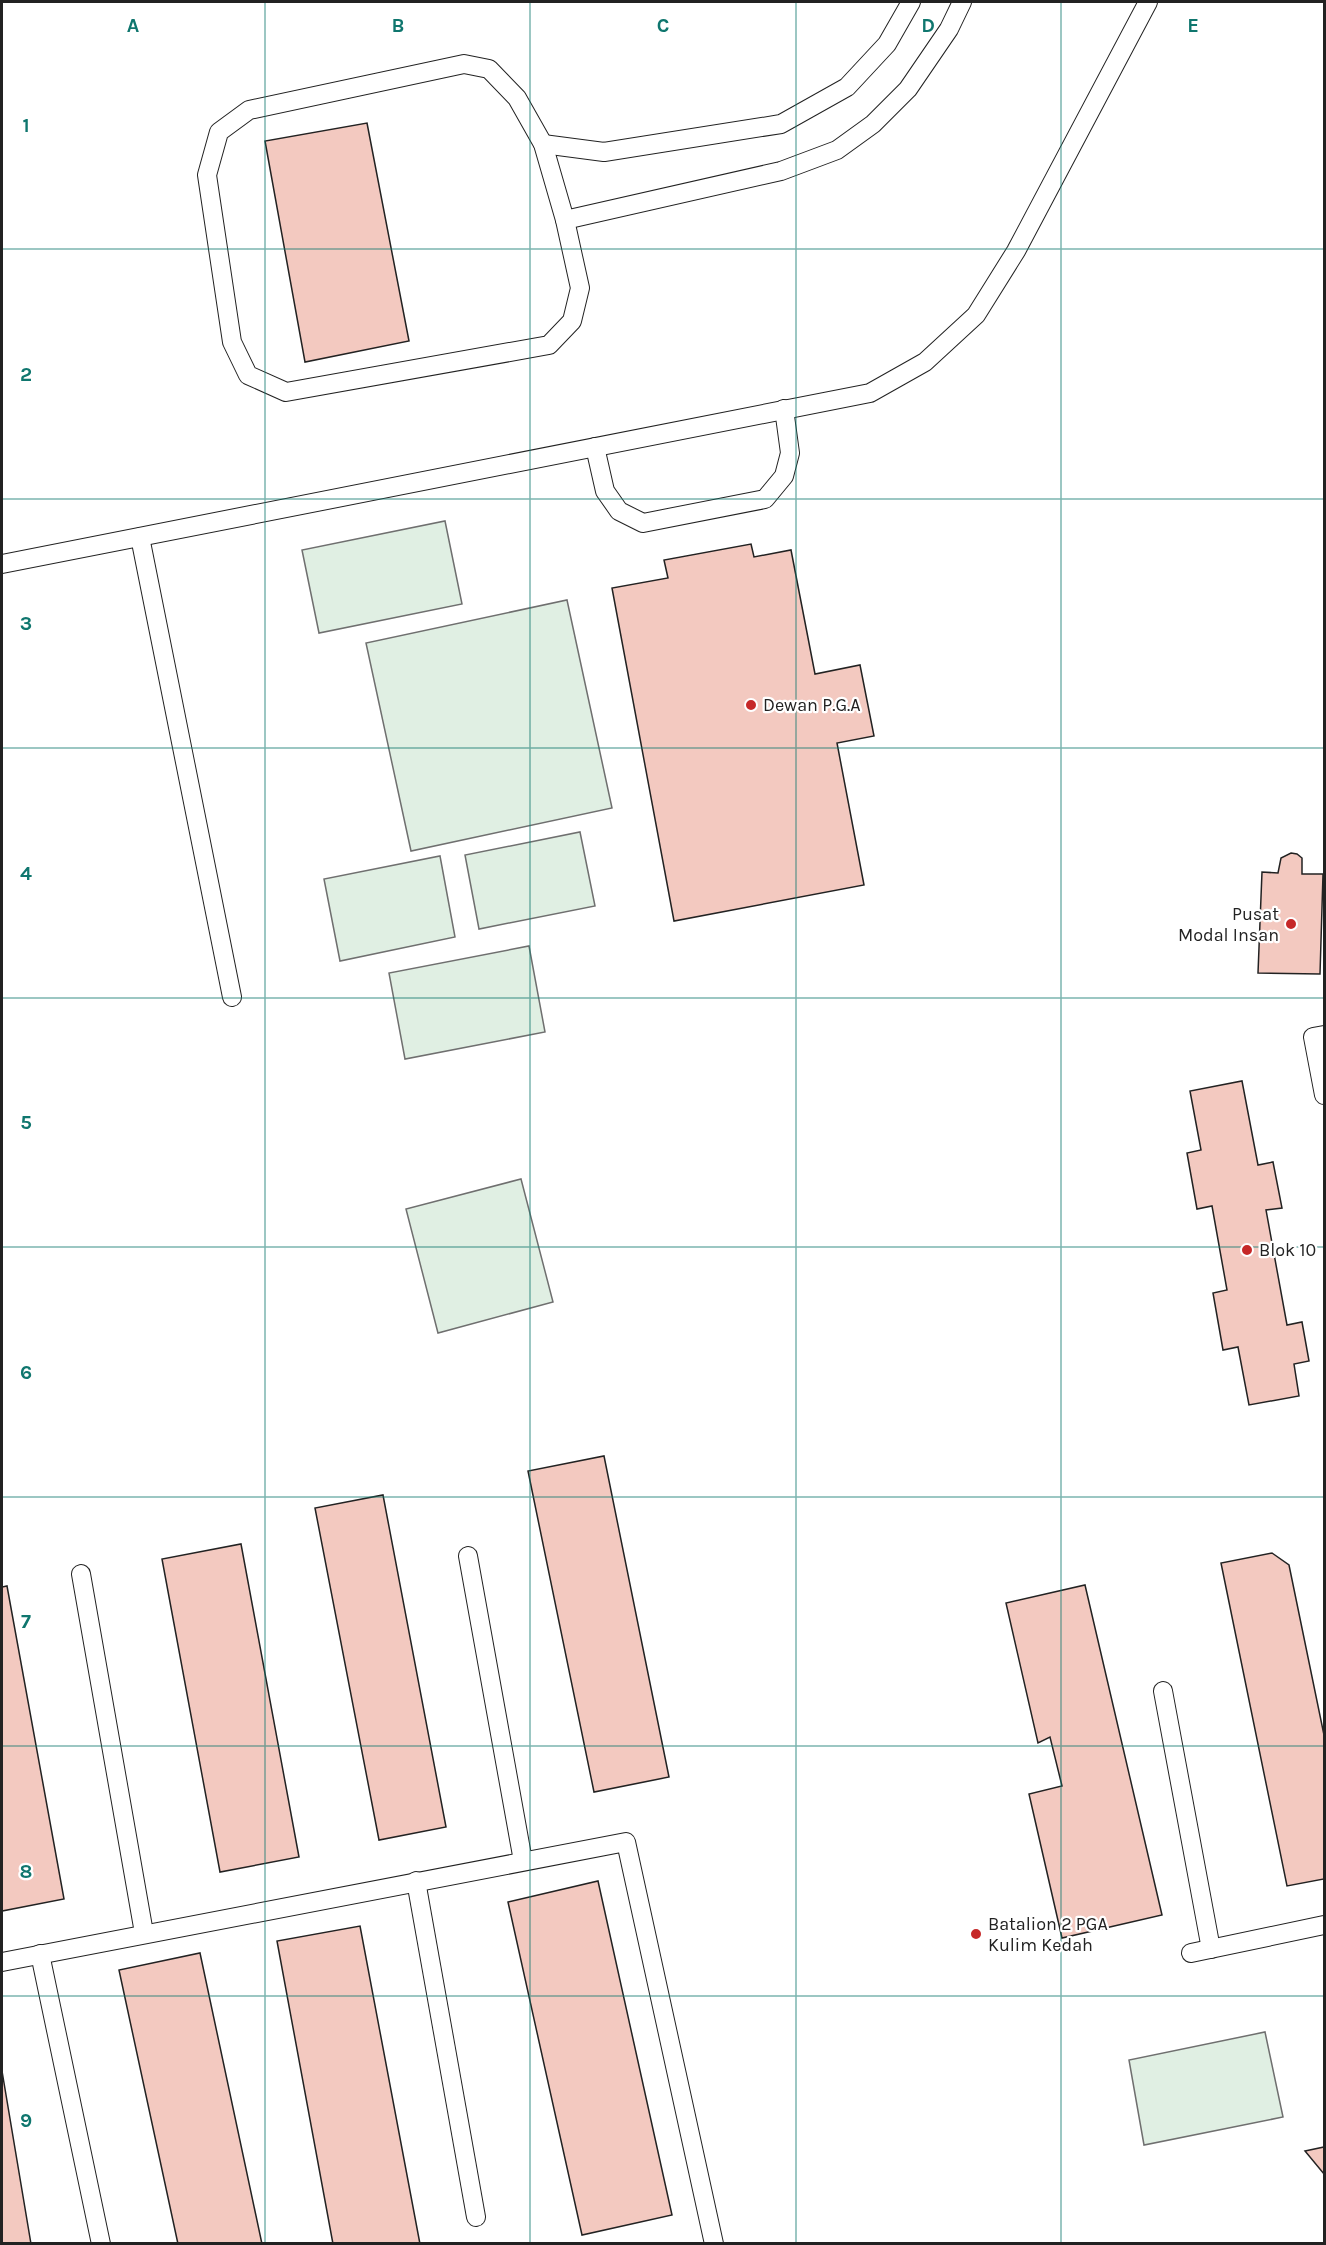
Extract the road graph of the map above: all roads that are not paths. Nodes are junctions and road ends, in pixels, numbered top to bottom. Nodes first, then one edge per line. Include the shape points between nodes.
1 (911, 2) edge
2 (962, 2) edge
3 (1148, 2) edge
4 (543, 144) junction
5 (565, 220) junction
6 (784, 410) junction
7 (595, 447) junction
8 (140, 537) junction
9 (2, 564) edge
10 (232, 997) dead end
11 (1324, 1035) edge
12 (1324, 1095) edge
13 (468, 1556) dead end
14 (81, 1574) dead end
15 (1163, 1691) dead end
16 (523, 1861) junction
17 (416, 1881) junction
18 (1324, 1925) edge
19 (144, 1934) junction
20 (1211, 1949) junction
21 (1191, 1953) dead end
22 (40, 1954) junction
23 (2, 1962) edge
24 (476, 2217) dead end
25 (101, 2244) edge
26 (714, 2244) edge

1 - 4 lane via 887,44 847,87 781,124 604,152
2 - 5 lane via 949,29 908,89 873,124 837,150 780,171
3 - 6 lane via 1016,250 976,315 925,362 870,393
4 - 5 lane
4 - 5 lane via 517,98 489,69 464,64 249,110 219,132 207,175 232,342 248,375 286,392 549,345 572,321 580,288
6 - 7 lane
6 - 7 lane via 790,453 784,476 765,500 643,523 619,511 605,491
7 - 8 lane
8 - 9 lane
8 - 10 lane
11 - 12 lane via 1313,1037
13 - 16 lane
14 - 19 lane
15 - 20 lane
16 - 17 lane
16 - 26 lane via 626,1842
17 - 19 lane
17 - 24 lane
18 - 20 lane
19 - 22 lane
20 - 21 lane
22 - 23 lane
22 - 25 lane

